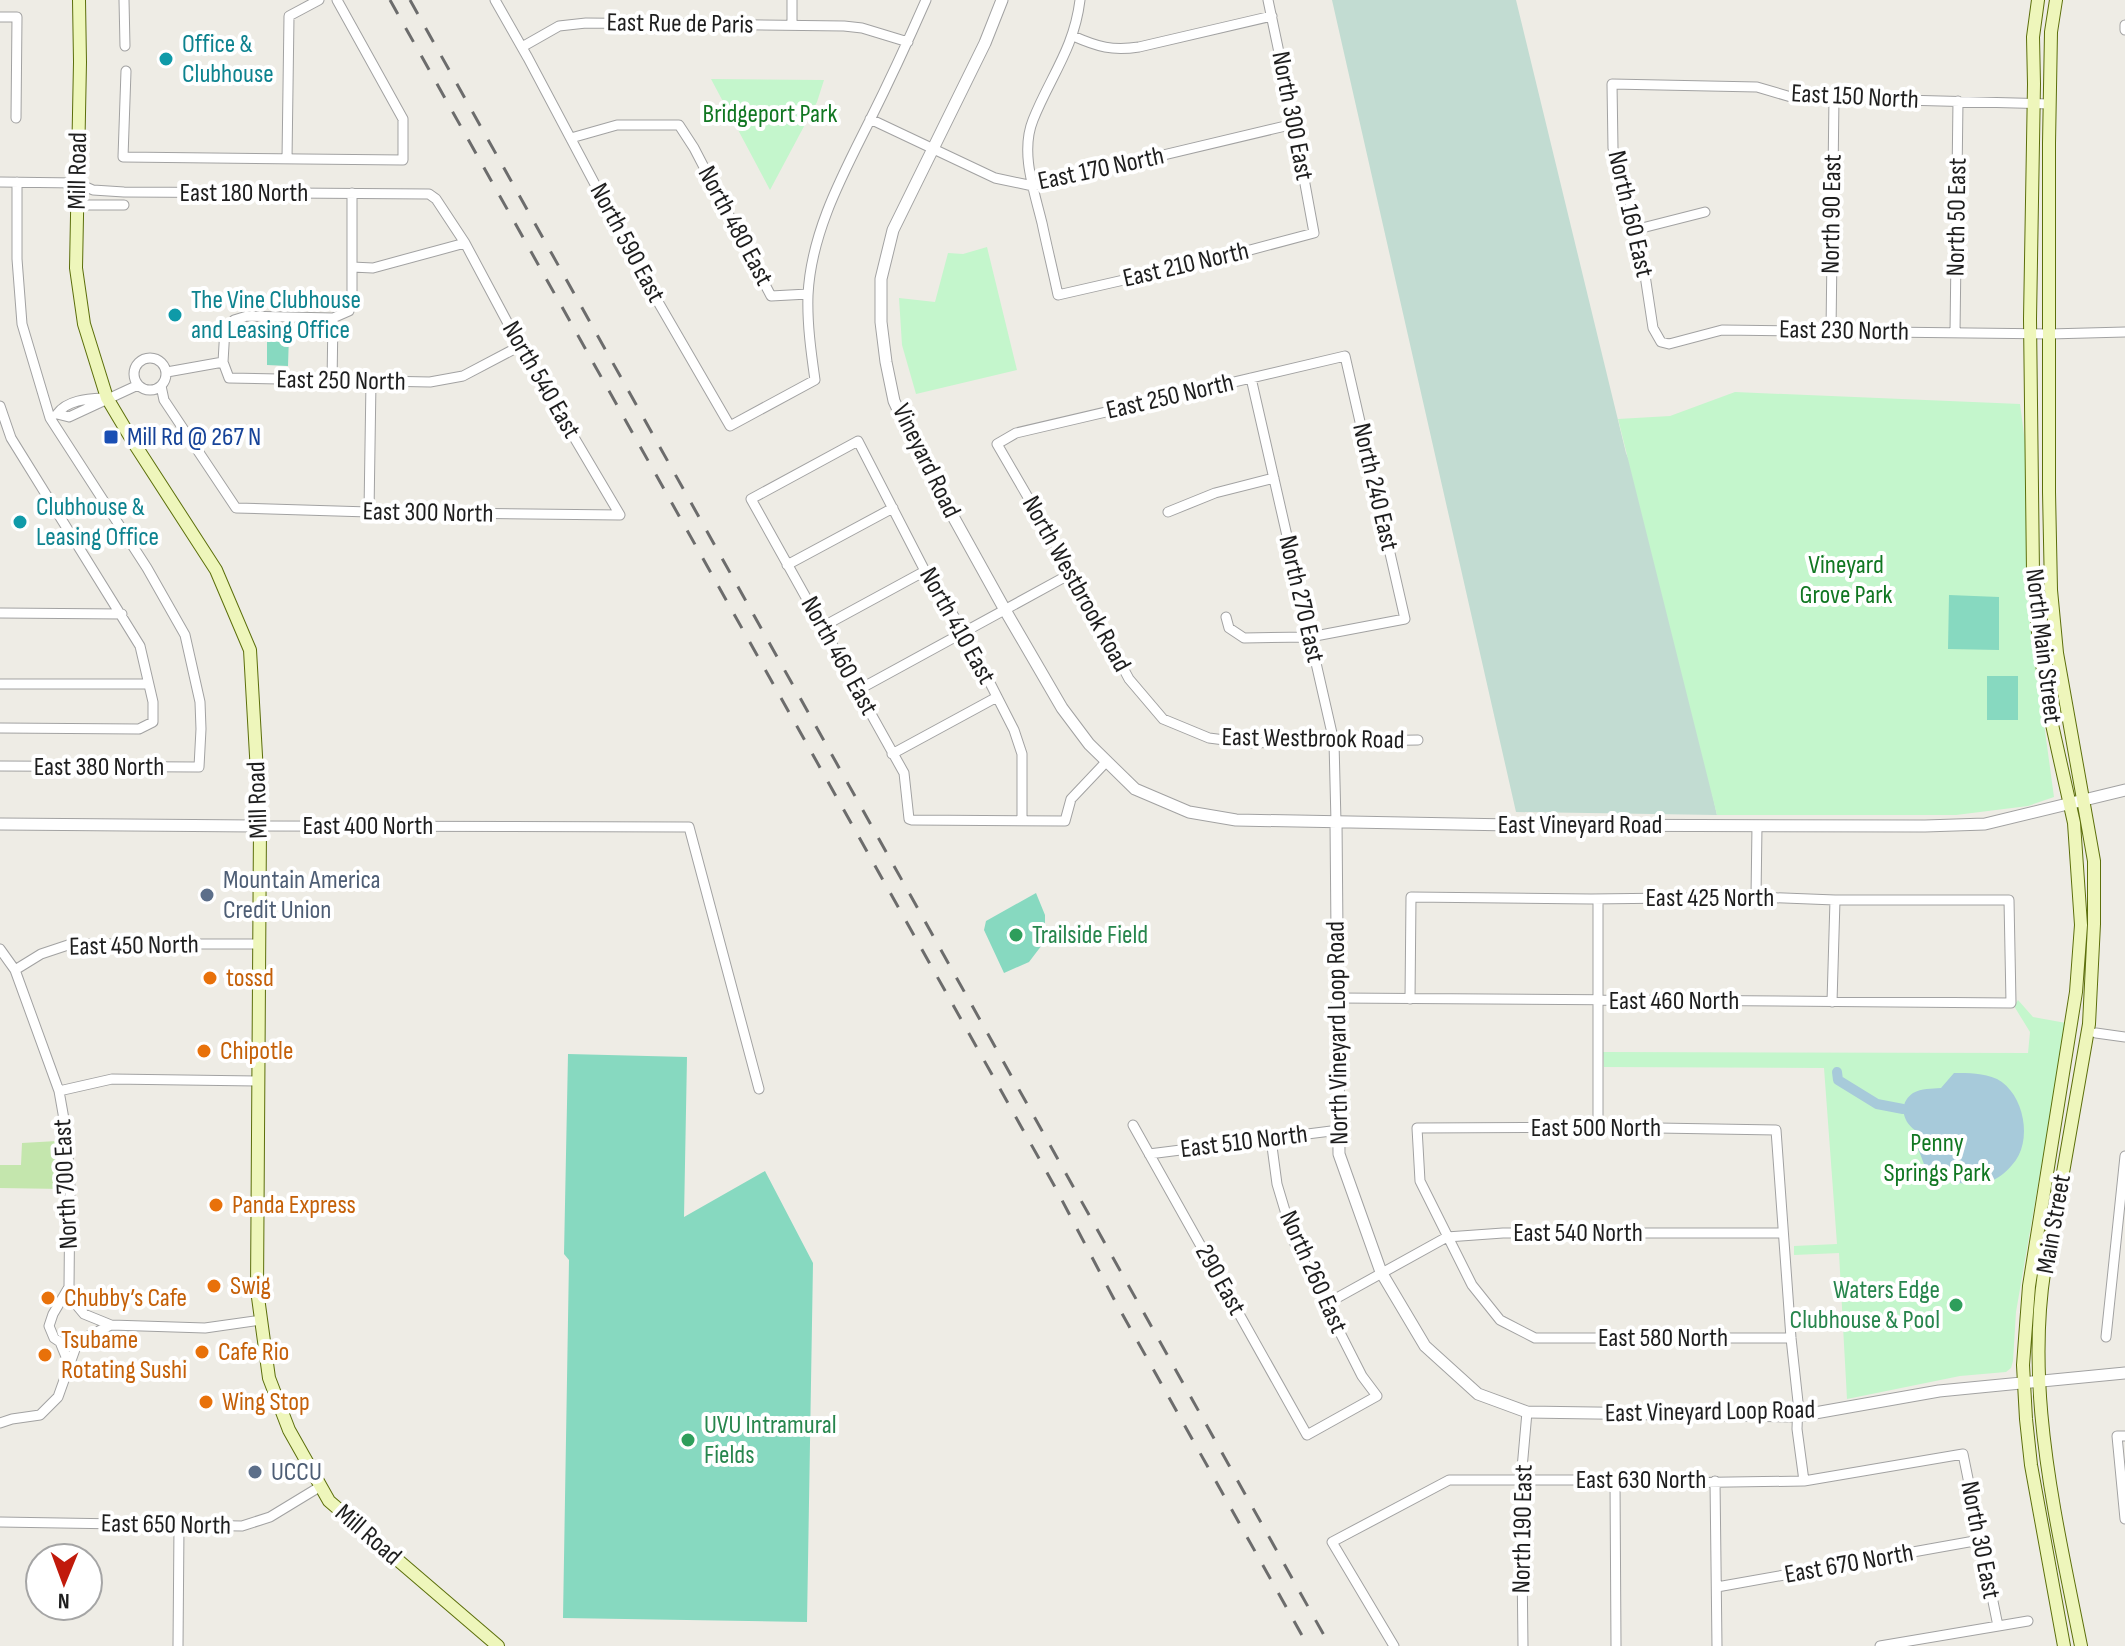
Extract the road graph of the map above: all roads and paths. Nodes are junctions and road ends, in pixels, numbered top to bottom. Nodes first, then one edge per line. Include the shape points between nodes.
1 (79, 0) edge
2 (124, 0) edge
3 (319, 0) edge
4 (337, 0) edge
5 (495, 0) edge
6 (792, 0) edge
7 (926, 0) edge
8 (1002, 0) edge
9 (1080, 0) edge
10 (1268, 0) edge
11 (2038, 0) edge
12 (2056, 0) edge
13 (1272, 16) junction
14 (0, 17) edge
15 (792, 25) junction
16 (1073, 36) junction
17 (908, 42) junction
18 (125, 46) dead end
19 (522, 47) junction
20 (126, 71) dead end
21 (1612, 84) joint
22 (1834, 97) junction
23 (1958, 101) junction
24 (2033, 104) junction
25 (2050, 104) junction
26 (16, 118) dead end
27 (870, 119) junction
28 (1294, 124) junction
29 (571, 138) junction
30 (933, 149) junction
31 (287, 159) junction
32 (0, 182) edge
33 (17, 182) junction
34 (77, 183) junction
35 (1033, 186) junction
36 (352, 193) junction
37 (77, 205) junction
38 (124, 205) dead end
39 (1705, 212) dead end
40 (1638, 229) junction
41 (1314, 233) joint
42 (465, 243) junction
43 (352, 267) junction
44 (808, 294) junction
45 (333, 318) junction
46 (1831, 331) junction
47 (1955, 332) junction
48 (2125, 332) edge
49 (2030, 333) junction
50 (2049, 334) junction
51 (1661, 342) joint
52 (520, 346) junction
53 (1345, 356) joint
54 (223, 362) junction
55 (167, 372) junction
56 (1251, 378) junction
57 (371, 381) junction
58 (332, 382) junction
59 (138, 385) junction
60 (161, 386) junction
61 (107, 398) junction
62 (0, 406) edge
63 (858, 441) joint
64 (997, 444) joint
65 (1274, 478) junction
66 (893, 508) junction
67 (369, 512) junction
68 (1168, 512) dead end
69 (620, 515) joint
70 (787, 565) junction
71 (925, 571) junction
72 (1072, 573) junction
73 (1005, 610) junction
74 (0, 613) edge
75 (122, 614) junction
76 (1226, 617) dead end
77 (822, 627) junction
78 (964, 632) junction
79 (1310, 637) junction
80 (0, 684) edge
81 (148, 684) junction
82 (858, 690) junction
83 (997, 697) junction
84 (1163, 719) joint
85 (0, 728) edge
86 (1418, 740) dead end
87 (1334, 742) junction
88 (892, 754) junction
89 (1107, 761) junction
90 (0, 766) edge
91 (2125, 790) edge
92 (2084, 801) junction
93 (2069, 805) junction
94 (1022, 821) junction
95 (1336, 822) junction
96 (0, 824) edge
97 (260, 826) junction
98 (1757, 826) junction
99 (1756, 897) junction
100 (1598, 899) junction
101 (1835, 900) junction
102 (258, 944) junction
103 (0, 949) edge
104 (15, 970) junction
105 (1338, 998) junction
106 (1410, 999) junction
107 (1598, 1000) junction
108 (1832, 1002) junction
109 (2011, 1003) joint
110 (2096, 1033) dead end
111 (2125, 1037) edge
112 (258, 1081) junction
113 (759, 1089) dead end
114 (59, 1091) junction
115 (1133, 1125) dead end
116 (1598, 1127) junction
117 (1339, 1130) junction
118 (1271, 1139) junction
119 (1149, 1154) junction
120 (2125, 1156) edge
121 (1783, 1233) junction
122 (1447, 1237) junction
123 (1381, 1272) junction
124 (2111, 1283) junction
125 (2125, 1284) edge
126 (2029, 1286) joint
127 (69, 1287) junction
128 (1326, 1304) junction
129 (82, 1312) junction
130 (53, 1314) junction
131 (261, 1320) junction
132 (111, 1325) junction
133 (2106, 1337) dead end
134 (1791, 1338) junction
135 (81, 1339) junction
136 (60, 1342) junction
137 (69, 1364) junction
138 (2125, 1373) edge
139 (2039, 1381) junction
140 (2023, 1383) junction
141 (1478, 1394) joint
142 (1377, 1396) joint
143 (1527, 1412) junction
144 (1798, 1416) junction
145 (0, 1423) edge
146 (2121, 1436) edge
147 (1963, 1454) joint
148 (1521, 1480) junction
149 (1615, 1480) junction
150 (1715, 1481) junction
151 (1804, 1481) junction
152 (321, 1486) junction
153 (2125, 1519) edge
154 (0, 1522) edge
155 (179, 1526) junction
156 (1980, 1540) junction
157 (1717, 1587) junction
158 (2028, 1621) dead end
159 (1998, 1626) junction
160 (178, 1646) edge
161 (498, 1646) edge
162 (1394, 1646) edge
163 (1523, 1646) edge
164 (1616, 1646) edge
165 (1717, 1646) edge
166 (1880, 1646) edge
167 (2064, 1646) edge
168 (2081, 1646) edge

1 - 34 main road, Mill Road
2 - 18 street
3 - 31 street via 289,16
4 - 31 street via 403,119 403,160
5 - 19 street, North 590 East
6 - 15 street
7 - 17 street
8 - 30 street, Vineyard Road
9 - 16 street
10 - 13 street, North 300 East
11 - 24 main road, North Main Street
12 - 25 main road, North Main Street
13 - 16 street via 1117,50
13 - 28 street, North 300 East
14 - 26 street via 17,17
15 - 17 street, East Rue de Paris via 862,28
15 - 19 street, East Rue de Paris via 586,23 559,26
16 - 35 street via 1032,122 1028,165
17 - 27 street
19 - 29 street, North 590 East
20 - 31 street via 123,157
21 - 22 street, East 150 North via 1757,87 1791,97
21 - 40 street, North 160 East via 1613,148
22 - 23 street, East 150 North
22 - 46 street, North 90 East
23 - 24 street, East 150 North
23 - 47 street, North 50 East
24 - 25 street, East 150 North
24 - 49 main road, North Main Street
25 - 50 main road, North Main Street
27 - 30 street, East 170 North
27 - 44 street via 838,183 815,250
28 - 35 street, East 170 North
28 - 41 street, North 300 East
29 - 44 street, North 480 East via 617,125 679,125 771,296
29 - 44 street, North 590 East via 730,426 815,380
30 - 35 street, East 170 North via 995,178
30 - 73 street, Vineyard Road via 893,230 881,279 886,362 894,401 919,455
32 - 33 street, East 180 North
33 - 34 street, East 180 North
33 - 90 street, East 380 North via 22,324 50,418 185,635 201,729 199,767
34 - 36 street, East 180 North via 115,192
34 - 37 main road, Mill Road
35 - 41 street, East 210 North via 1058,295
36 - 42 street, East 180 North via 429,194
36 - 43 street
37 - 38 street
37 - 61 main road, Mill Road via 76,268 84,324
39 - 40 street
40 - 51 street, North 160 East via 1653,328
42 - 43 street via 373,268
42 - 52 street, North 540 East
43 - 45 street via 349,311
45 - 54 street via 234,320 225,328
45 - 58 street
46 - 47 street, East 230 North
46 - 51 street, East 230 North via 1722,330
47 - 49 street, East 230 North
48 - 50 street, East 230 North
49 - 50 street, East 230 North
49 - 93 main road, North Main Street via 2034,587 2051,720
50 - 92 main road, North Main Street via 2051,590
52 - 57 street, East 250 North via 463,376 430,382
52 - 69 street, North 540 East
53 - 56 street, East 250 North
53 - 79 street, North 240 East via 1405,619
54 - 55 street
54 - 58 street, East 250 North via 229,378
55 - 59 street via 158,359 147,358 134,369
55 - 60 street
56 - 64 street, East 250 North via 1016,433
56 - 65 street, North 270 East
57 - 58 street, East 250 North
57 - 67 street
59 - 60 street via 147,390
59 - 61 street
60 - 67 street, East 300 North via 164,400 236,508
61 - 97 main road, Mill Road via 216,570 250,650
62 - 75 street via 11,438
63 - 66 street, North 410 East
63 - 70 street, North 460 East via 751,499
64 - 72 street, North Westbrook Road
65 - 68 street
65 - 79 street, North 270 East
66 - 70 street
66 - 71 street, North 410 East
67 - 69 street, East 300 North
70 - 77 street, North 460 East
71 - 77 street
71 - 78 street, North 410 East
72 - 73 street
72 - 84 street, North Westbrook Road via 1129,679
73 - 78 street
73 - 89 street, Vineyard Road via 1062,708
74 - 75 street
75 - 81 street via 140,646
76 - 79 street via 1229,628 1244,638
77 - 82 street, North 460 East
78 - 82 street
78 - 83 street, North 410 East
79 - 87 street, North 270 East
80 - 81 street
81 - 85 street via 153,722 139,729
82 - 88 street, North 460 East
83 - 88 street
83 - 94 street, North 410 East via 1022,754
84 - 87 street, East Westbrook Road via 1209,738
86 - 87 street, East Westbrook Road
87 - 95 street, North 270 East
88 - 94 street, North 460 East via 904,773 909,819
89 - 94 street via 1071,799 1065,821
89 - 95 street, East Vineyard Road via 1135,789 1189,812 1236,820
91 - 92 street, East Vineyard Road
92 - 93 street, East Vineyard Road
92 - 139 main road, Main Street via 2094,861 2090,1009 2046,1259
93 - 98 street, East Vineyard Road via 1958,826
93 - 126 main road, North Main Street via 2081,925 2076,992
95 - 98 street, East Vineyard Road
95 - 105 street, North Vineyard Loop Road
96 - 97 street, East 400 North
97 - 102 main road, Mill Road
97 - 113 street, East 400 North via 689,827
98 - 99 street
99 - 100 street, East 425 North
99 - 101 street, East 425 North
100 - 106 street, East 425 North via 1411,897
100 - 107 street
101 - 108 street
101 - 109 street, East 425 North via 2009,900
102 - 104 street, East 450 North via 71,944
102 - 112 main road, Mill Road
103 - 104 street, North 700 East
104 - 114 street, North 700 East
105 - 106 street, East 460 North
105 - 117 street, North Vineyard Loop Road
106 - 107 street, East 460 North
107 - 108 street, East 460 North
107 - 116 street
108 - 109 street, East 460 North
110 - 111 street
112 - 114 street via 112,1079
112 - 131 main road, Mill Road
114 - 127 street, North 700 East via 70,1187
115 - 119 street, 290 East
116 - 121 street, East 500 North via 1776,1130
116 - 122 street, East 500 North via 1417,1128 1420,1181
117 - 118 street, East 510 North
117 - 123 street, North Vineyard Loop Road via 1339,1154
118 - 119 street, East 510 North
118 - 128 street, North 260 East via 1277,1184 1295,1244
119 - 142 street, 290 East via 1307,1435
120 - 124 street
121 - 122 street, East 540 North
121 - 134 street
122 - 123 street, East 540 North
122 - 134 street, East 580 North via 1472,1285 1500,1320 1535,1338
123 - 128 street, East 540 North
123 - 141 street, North Vineyard Loop Road via 1425,1346
124 - 125 street
124 - 133 street
126 - 140 main road, Main Street
127 - 129 street
127 - 130 street
128 - 142 street, North 260 East
129 - 130 street via 68,1306
129 - 132 street
129 - 135 street via 88,1325
130 - 136 street via 49,1326
131 - 132 street via 205,1328
131 - 152 main road, Mill Road via 269,1378 289,1430
132 - 135 street
134 - 144 street
135 - 136 street
135 - 137 street
136 - 137 street
137 - 145 street via 58,1397 40,1415
138 - 139 street, East Vineyard Loop Road
139 - 140 street, East Vineyard Loop Road
139 - 168 main road, Main Street via 2050,1476
140 - 144 street, East Vineyard Loop Road via 1939,1391
140 - 167 main road, Main Street via 2031,1465
141 - 143 street, East Vineyard Loop Road
143 - 144 street, East Vineyard Loop Road
143 - 148 street, North 190 East
144 - 151 street
146 - 153 street
147 - 151 street, East 630 North
147 - 156 street, North 30 East
148 - 149 street, East 630 North
148 - 162 street, East 630 North via 1449,1480 1332,1542
148 - 163 street, North 190 East
149 - 150 street, East 630 North
149 - 164 street
150 - 151 street, East 630 North
150 - 157 street
152 - 155 street, East 650 North via 270,1517 242,1526
152 - 161 main road, Mill Road via 329,1501
154 - 155 street, East 650 North
155 - 160 street
156 - 157 street, East 670 North
156 - 159 street, North 30 East
157 - 165 street
158 - 159 street
159 - 166 street

